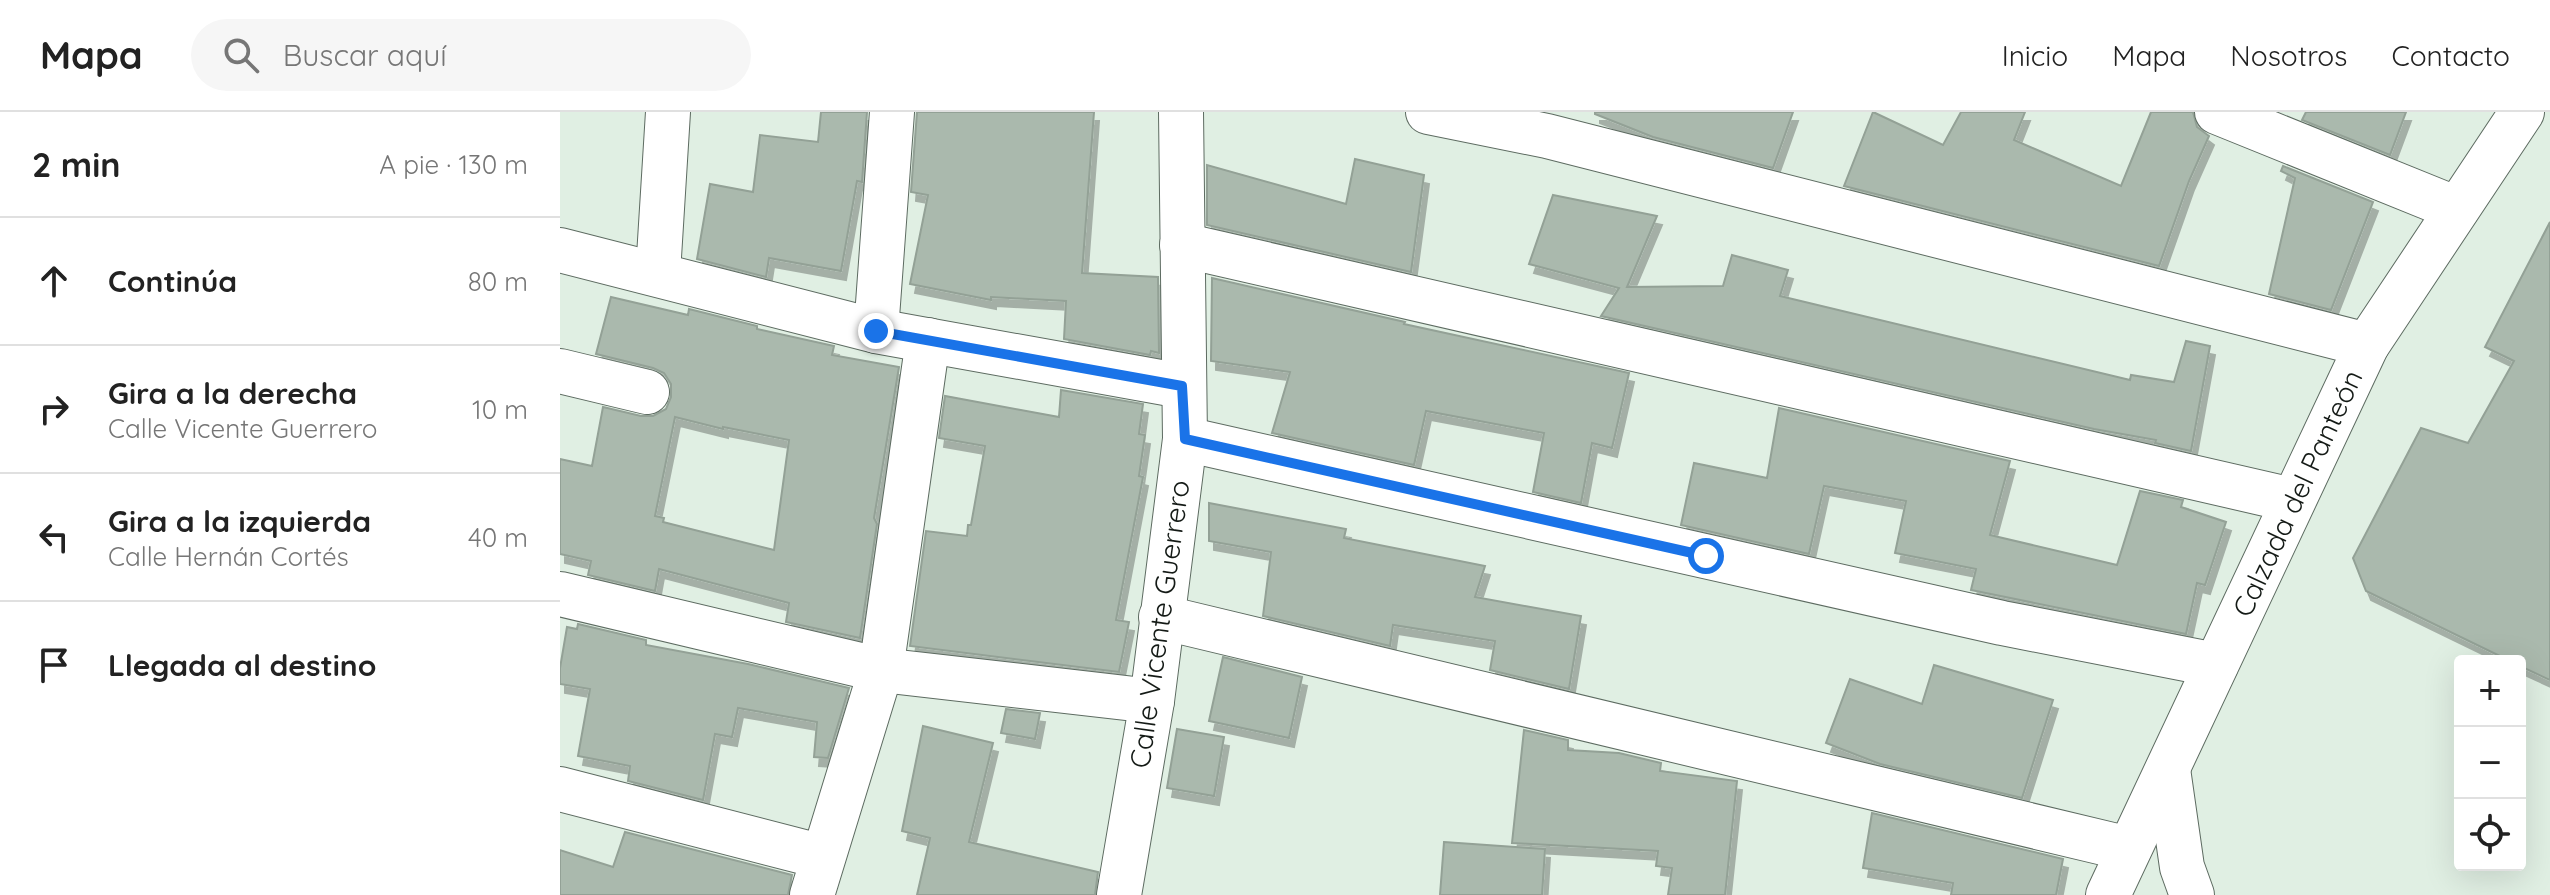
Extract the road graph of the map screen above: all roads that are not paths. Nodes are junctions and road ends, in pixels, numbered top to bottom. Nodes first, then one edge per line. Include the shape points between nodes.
1 (668, 112) edge
2 (892, 112) edge
3 (1181, 112) edge
4 (1428, 112) edge
5 (2217, 112) edge
6 (2522, 112) edge
7 (2457, 209) junction
8 (1182, 245) junction
9 (560, 250) edge
10 (658, 273) junction
11 (876, 331) junction
12 (928, 340) junction
13 (2367, 345) junction
14 (560, 371) edge
15 (1182, 386) junction
16 (647, 392) dead end
17 (1185, 439) junction
18 (2292, 500) junction
19 (560, 594) edge
20 (1161, 617) junction
21 (2216, 665) junction
22 (881, 670) junction
23 (1152, 701) junction
24 (2168, 769) junction
25 (560, 789) edge
26 (2129, 849) junction
27 (818, 876) edge
28 (1119, 895) edge
29 (2108, 895) edge
30 (2192, 895) edge

1 - 10 street
2 - 11 street
3 - 8 street, Calle Vicente Guerrero
4 - 13 street via 1547,136
5 - 7 street
6 - 7 street, Calzada del Panteón
7 - 13 street, Calzada del Panteón
8 - 15 street, Calle Vicente Guerrero
8 - 18 street
9 - 10 street
10 - 11 street
11 - 12 street
12 - 15 street
12 - 22 street
13 - 18 street, Calzada del Panteón
14 - 16 street
15 - 17 street, Calle Vicente Guerrero
17 - 20 street, Calle Vicente Guerrero
17 - 21 street via 1986,619
18 - 21 street, Calzada del Panteón
19 - 22 street
20 - 23 street, Calle Vicente Guerrero
20 - 26 street
21 - 24 street, Calzada del Panteón
22 - 23 street
22 - 27 street
23 - 28 street, Calle Vicente Guerrero
24 - 26 street, Calzada del Panteón
24 - 30 street via 2182,867
25 - 27 street
26 - 29 street, Calzada del Panteón

